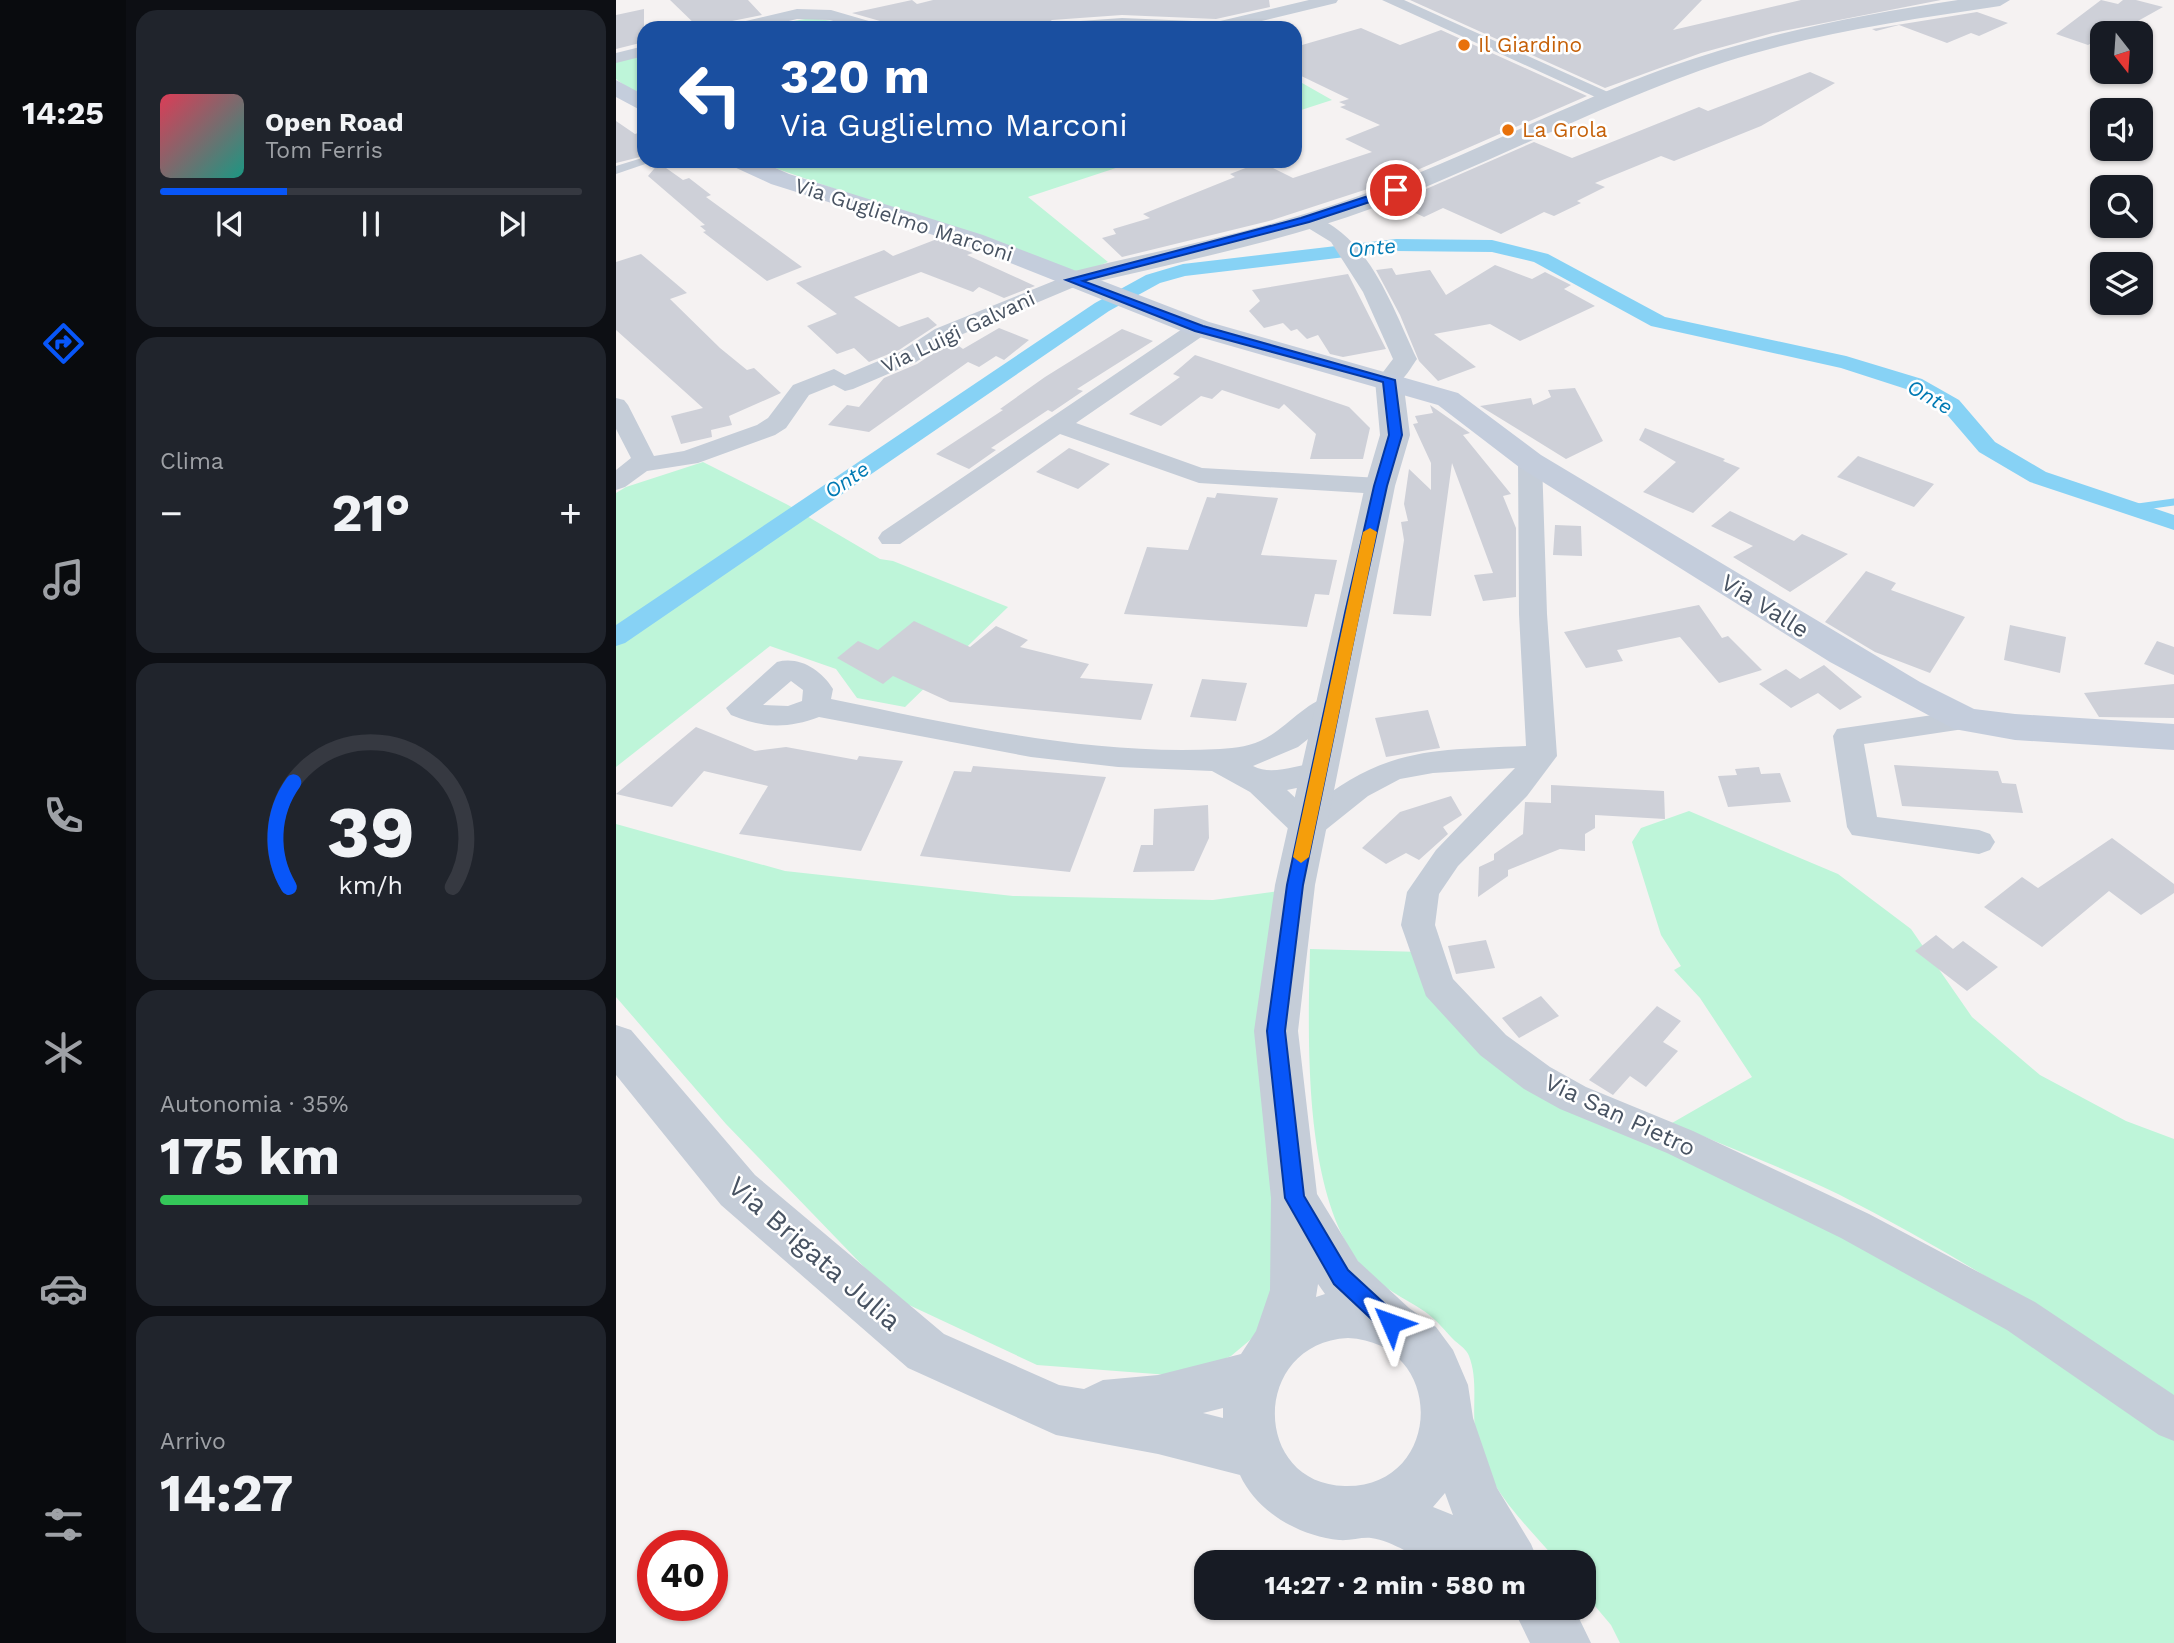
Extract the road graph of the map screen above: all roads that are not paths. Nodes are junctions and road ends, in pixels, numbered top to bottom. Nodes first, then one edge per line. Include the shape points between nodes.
1 (1330, 0) edge
2 (1390, 0) edge
3 (2000, 0) edge
4 (796, 7) edge
5 (758, 21) edge
6 (850, 21) edge
7 (1241, 21) edge
8 (637, 53) edge
9 (616, 58) edge
10 (616, 87) edge
11 (1610, 97) junction
12 (637, 100) edge
13 (637, 164) edge
14 (756, 168) edge
15 (616, 170) edge
16 (1305, 220) junction
17 (1083, 285) junction
18 (1199, 328) junction
19 (1389, 380) junction
20 (616, 405) edge
21 (1055, 424) junction
22 (1530, 461) junction
23 (640, 465) junction
24 (616, 482) edge
25 (1380, 486) junction
26 (891, 538) dead end
27 (1332, 705) junction
28 (816, 706) dead end
29 (1967, 720) junction
30 (2174, 737) edge
31 (1542, 756) junction
32 (1260, 769) junction
33 (1319, 773) junction
34 (1307, 828) junction
35 (1979, 842) dead end
36 (616, 1043) edge
37 (1294, 1198) junction
38 (1391, 1323) junction
39 (1266, 1359) junction
40 (1056, 1410) junction
41 (2174, 1420) edge
42 (1449, 1423) junction
43 (1254, 1452) junction
44 (1369, 1510) junction
45 (1465, 1550) edge
46 (1504, 1550) edge
47 (1549, 1620) edge
48 (1563, 1643) edge

1 - 7 street
2 - 11 street
3 - 11 street via 1817,29 1716,58
4 - 5 street
4 - 6 street
8 - 9 street
10 - 12 main road
11 - 16 street via 1414,183
13 - 15 street
14 - 17 main road, Via Guglielmo Marconi via 974,240
16 - 17 street
16 - 19 street via 1338,238 1374,292 1405,359
17 - 18 main road, Via Guglielmo Marconi
17 - 23 street, Via Luigi Galvani via 943,334 908,357 801,390 777,423 766,430 689,458
18 - 19 main road, Via Guglielmo Marconi
18 - 21 street
19 - 22 main road, Via Valle via 1448,399
19 - 25 street via 1395,435
20 - 23 street via 642,453
21 - 25 street via 1199,475
21 - 26 street
22 - 29 main road, Via Valle via 1842,654
22 - 31 street
23 - 24 street
25 - 27 street
27 - 32 street
27 - 33 street
28 - 32 street via 975,739 1110,757 1219,761
29 - 30 main road, Via Valle
29 - 35 street via 1848,736 1863,827
31 - 34 street via 1411,766 1378,775
31 - 41 street, Via San Pietro via 1517,789 1447,858 1423,892 1418,925 1438,986 1493,1045 1573,1098 1680,1142 1855,1226 2021,1316
32 - 33 street
32 - 34 street
33 - 34 street
34 - 37 street via 1276,1031
36 - 40 street, Via Brigata Julia via 738,1190 926,1351
37 - 38 street via 1341,1277
37 - 39 street via 1294,1290
38 - 39 street via 1351,1314 1310,1323
38 - 42 street via 1424,1346 1445,1382
39 - 40 street via 1158,1400
39 - 43 street via 1246,1413
40 - 43 street, Via Brigata Julia via 1158,1428
42 - 44 street via 1436,1462 1408,1493
42 - 46 street via 1475,1502
43 - 44 street via 1272,1481 1300,1502 1333,1512
44 - 45 street
47 - 48 street

